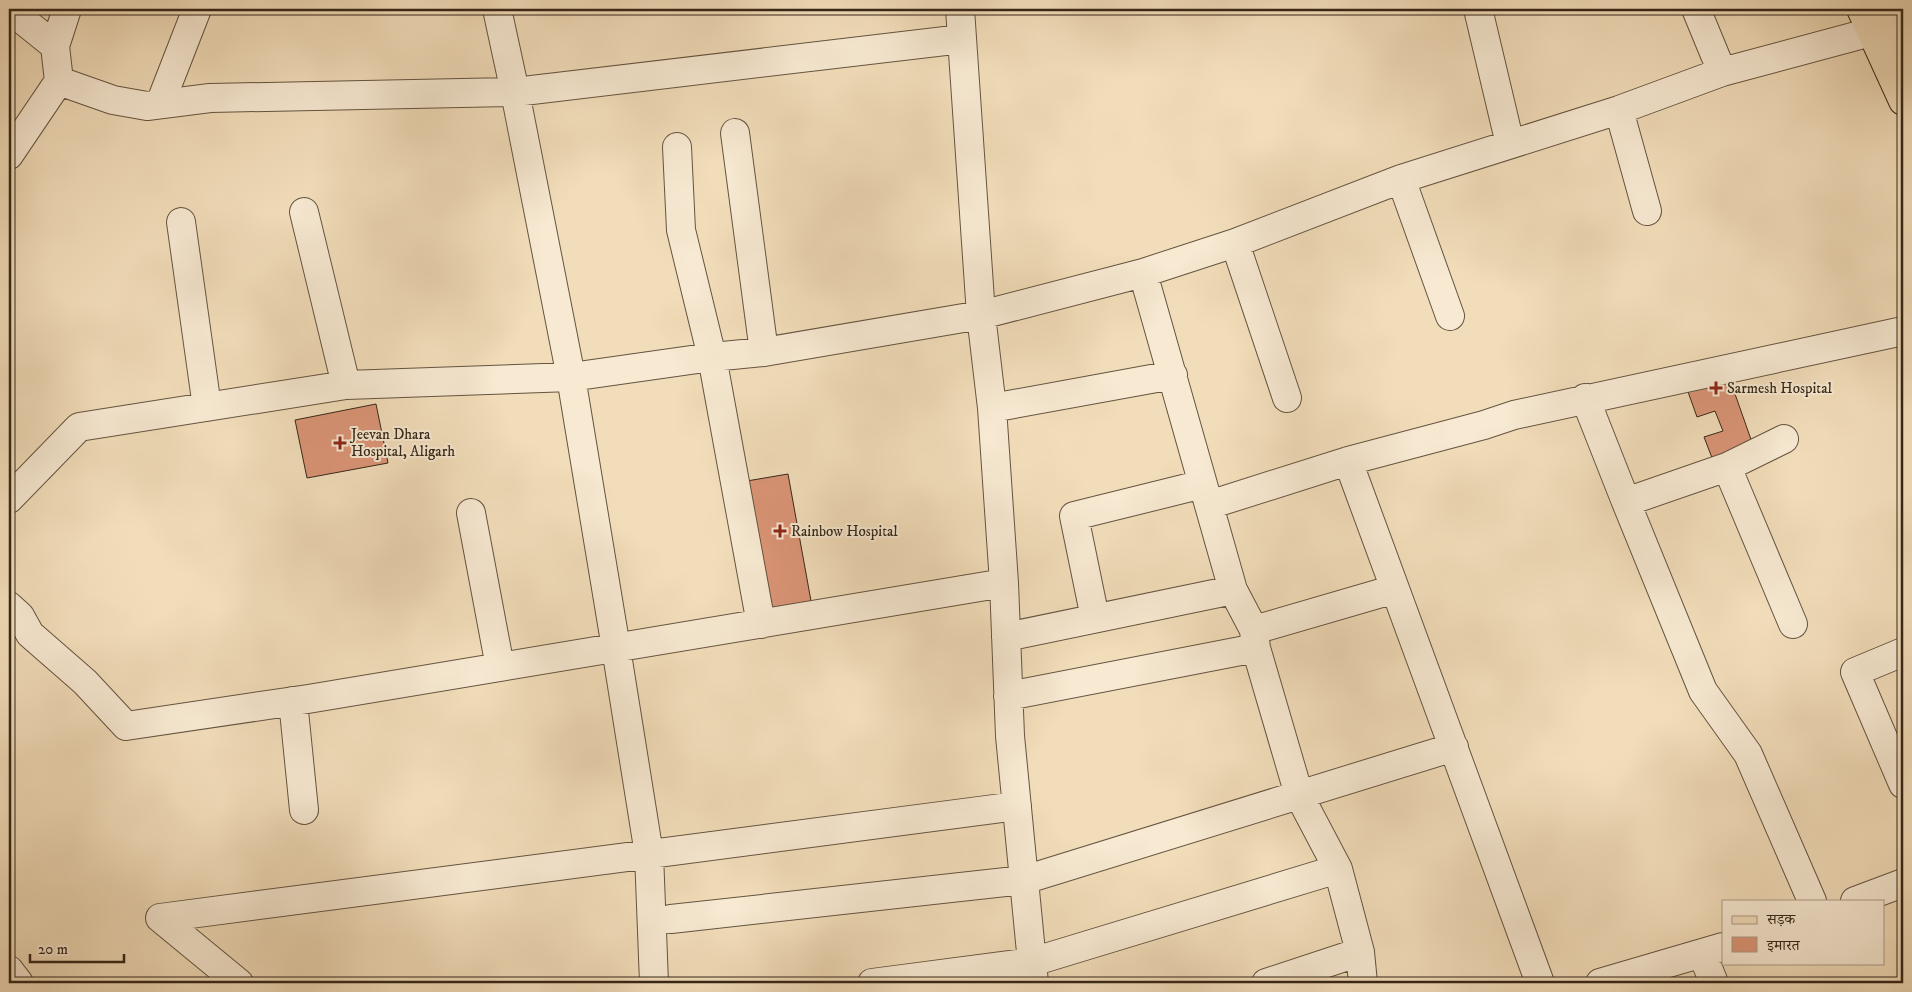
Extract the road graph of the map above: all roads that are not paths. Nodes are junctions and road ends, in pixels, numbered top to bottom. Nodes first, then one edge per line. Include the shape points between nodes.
1 (9, 9) edge
2 (67, 9) edge
3 (197, 9) edge
4 (960, 9) edge
5 (1478, 9) edge
6 (1696, 9) edge
7 (1887, 9) edge
8 (504, 10) edge
9 (1866, 20) edge
10 (962, 39) junction
11 (1903, 45) edge
12 (55, 46) junction
13 (1722, 72) junction
14 (59, 81) junction
15 (515, 92) junction
16 (1903, 101) edge
17 (160, 104) junction
18 (1618, 110) junction
19 (735, 133) dead end
20 (1510, 144) junction
21 (677, 147) dead end
22 (9, 154) edge
23 (1401, 179) junction
24 (304, 212) dead end
25 (1647, 212) dead end
26 (182, 222) dead end
27 (1235, 243) junction
28 (1143, 273) junction
29 (981, 315) junction
30 (1450, 316) dead end
31 (1903, 331) edge
32 (764, 352) junction
33 (712, 357) junction
34 (1173, 375) junction
35 (570, 377) junction
36 (346, 385) junction
37 (1287, 398) dead end
38 (1585, 398) junction
39 (207, 407) junction
40 (992, 408) junction
41 (1784, 439) dead end
42 (1348, 461) junction
43 (1728, 467) junction
44 (1206, 494) junction
45 (9, 499) edge
46 (1626, 502) junction
47 (471, 513) dead end
48 (1004, 583) junction
49 (1395, 589) junction
50 (1233, 590) junction
51 (9, 606) edge
52 (1095, 618) junction
53 (760, 624) junction
54 (1793, 624) dead end
55 (1006, 637) junction
56 (1255, 639) junction
57 (616, 648) junction
58 (1903, 652) edge
59 (500, 667) junction
60 (1008, 696) junction
61 (293, 701) junction
62 (1454, 747) junction
63 (1903, 784) edge
64 (1299, 795) junction
65 (1017, 806) junction
66 (304, 810) dead end
67 (649, 854) junction
68 (1338, 869) junction
69 (1024, 880) junction
70 (1903, 883) edge
71 (1812, 900) edge
72 (1858, 900) edge
73 (671, 919) dead end
74 (1713, 950) edge
75 (1360, 952) junction
76 (9, 970) edge
77 (1033, 973) edge
78 (20, 983) edge
79 (239, 983) edge
80 (654, 983) edge
81 (872, 983) edge
82 (1266, 983) edge
83 (1363, 983) edge
84 (1540, 983) edge
85 (1600, 983) edge
86 (1714, 983) edge

1 - 12 street
2 - 12 street
3 - 17 street
4 - 10 street
5 - 20 street
6 - 13 street
7 - 11 main road
8 - 15 street
9 - 13 street
9 - 16 main road
10 - 15 street
10 - 29 street
12 - 14 street
13 - 18 street
14 - 17 street via 113,100 147,106
14 - 22 street
15 - 17 street via 210,98
15 - 35 street
18 - 20 street
18 - 25 street
19 - 32 street
20 - 23 street
21 - 33 street via 681,230
23 - 27 street
23 - 30 street
24 - 36 street
26 - 39 street
27 - 28 street
27 - 37 street
28 - 29 street
28 - 34 street
29 - 32 street
29 - 40 street
31 - 38 street
32 - 33 street
33 - 35 street
33 - 53 street
34 - 40 street
34 - 44 street
35 - 36 street
35 - 57 street
36 - 39 street
38 - 42 street
38 - 46 street
39 - 45 street via 79,427
40 - 48 street
41 - 43 street
42 - 44 street
42 - 49 street
43 - 46 street
43 - 54 street
44 - 50 street
44 - 52 street via 1074,516
46 - 71 street via 1703,691 1748,754
47 - 59 street
48 - 53 street
48 - 55 street
49 - 56 street
49 - 62 street
50 - 52 street
50 - 56 street
51 - 61 street via 20,616 30,634 85,682 126,726
52 - 55 street
53 - 57 street
55 - 60 street
56 - 60 street
56 - 64 street
57 - 59 street
57 - 67 street
58 - 63 street via 1855,672
59 - 61 street
60 - 65 street
61 - 66 street
62 - 64 street
62 - 84 street
64 - 68 street
64 - 69 street
65 - 67 street
65 - 69 street
67 - 79 street via 160,918
67 - 80 street
68 - 75 street
68 - 77 street
69 - 73 street
69 - 77 street
70 - 72 street
74 - 85 street
74 - 86 street
75 - 82 street
75 - 83 street
76 - 78 street
77 - 81 street

